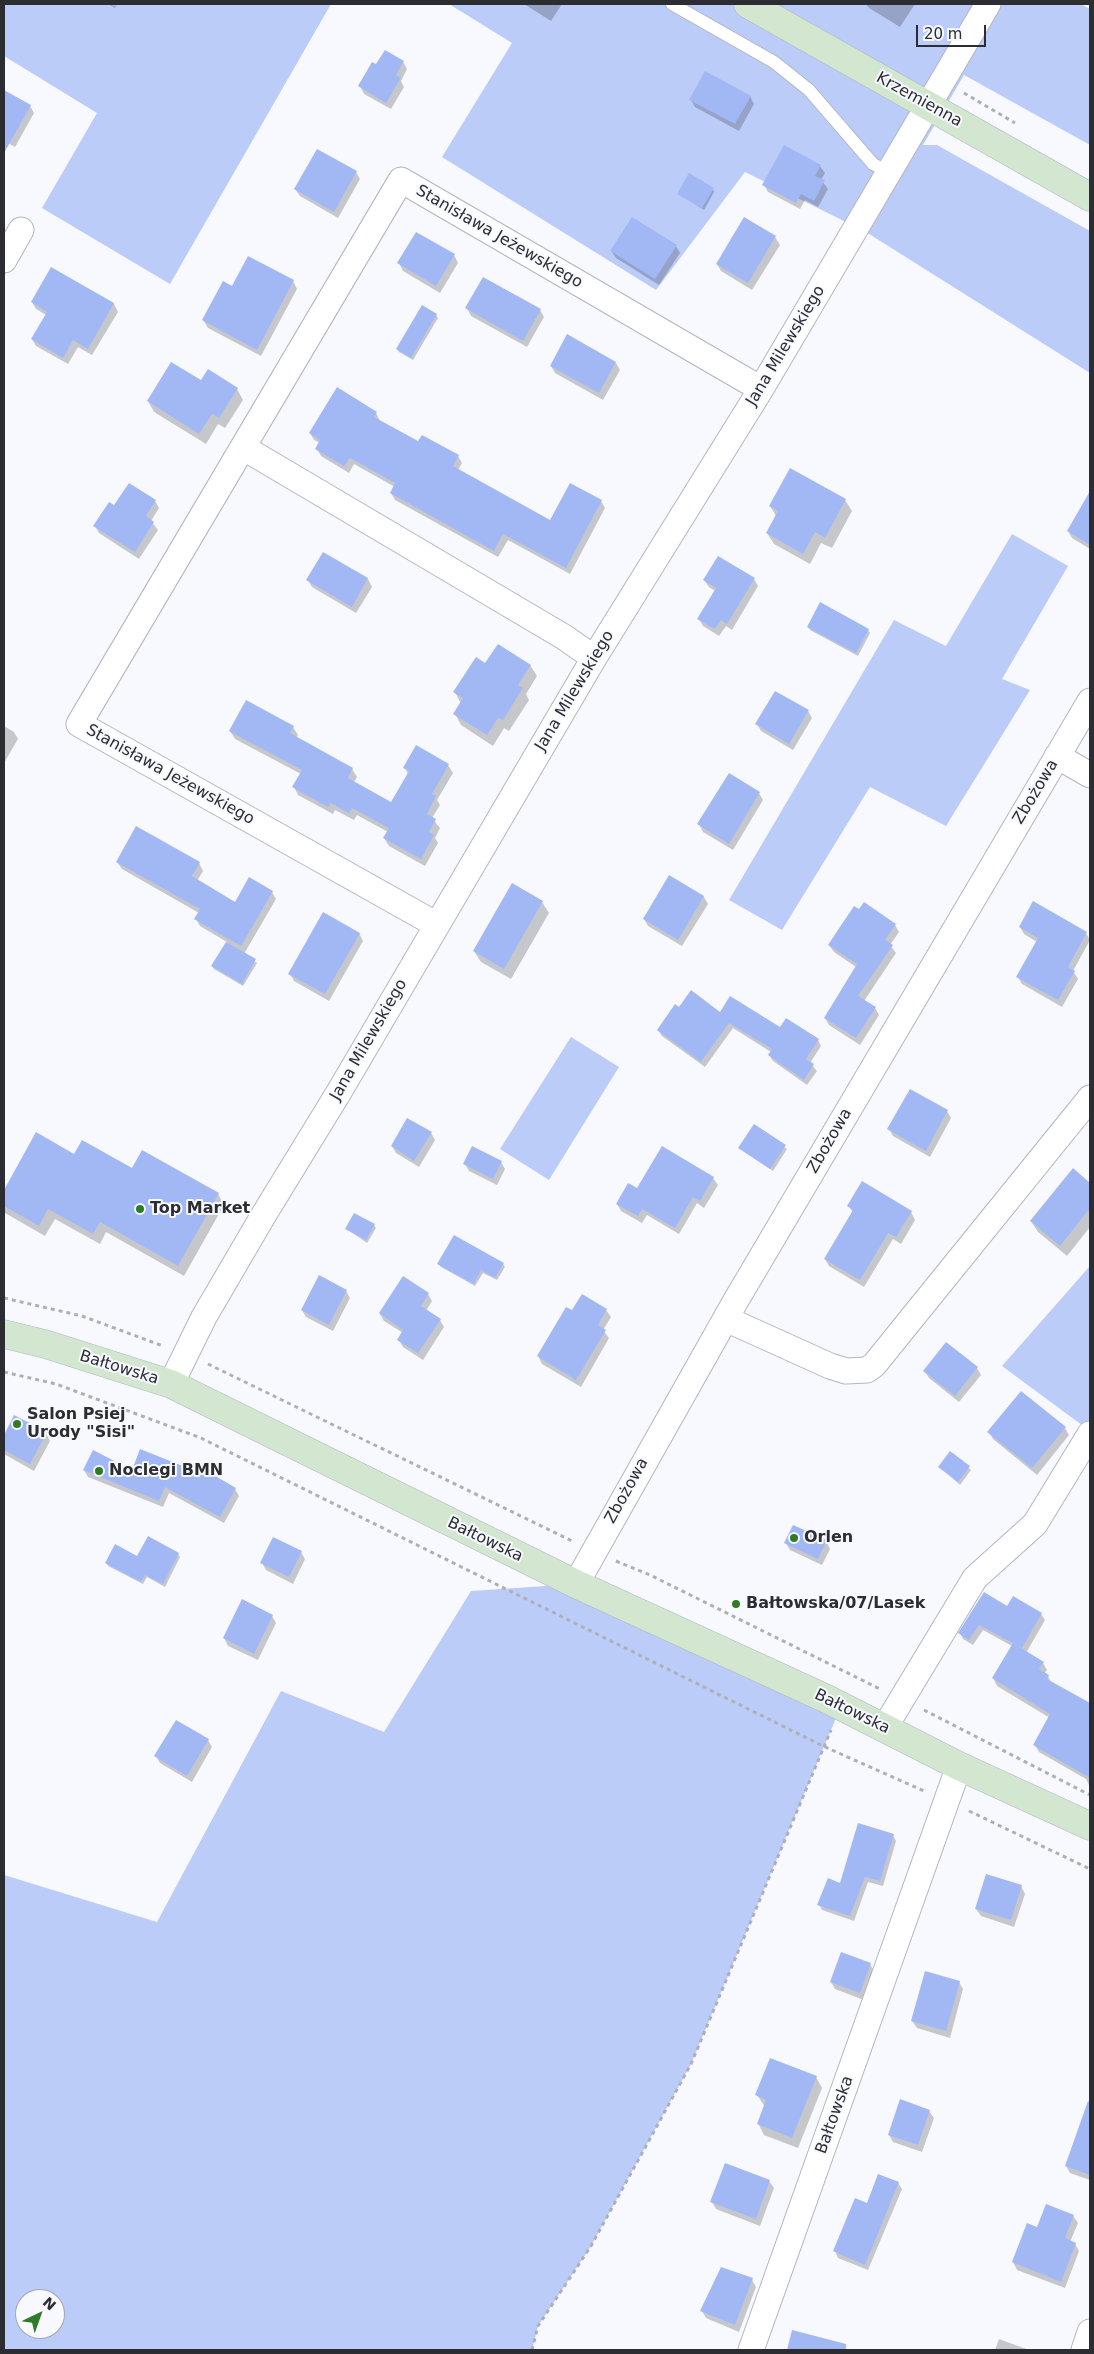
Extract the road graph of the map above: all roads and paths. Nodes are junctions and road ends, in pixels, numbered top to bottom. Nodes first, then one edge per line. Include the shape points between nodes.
1 (672, 4) edge
2 (748, 4) edge
3 (988, 4) edge
4 (927, 104) junction
5 (888, 172) junction
6 (1090, 196) edge
7 (21, 230) dead end
8 (4, 260) edge
9 (761, 389) junction
10 (244, 448) junction
11 (594, 658) junction
12 (1090, 701) edge
13 (1057, 756) junction
14 (1090, 775) edge
15 (437, 926) junction
16 (1090, 1098) edge
17 (4, 1298) edge
18 (726, 1319) junction
19 (4, 1334) edge
20 (186, 1353) junction
21 (4, 1372) edge
22 (171, 1384) junction
23 (1090, 1434) edge
24 (594, 1552) junction
25 (576, 1584) junction
26 (901, 1698) junction
27 (841, 1706) junction
28 (885, 1728) junction
29 (823, 1746) junction
30 (959, 1766) junction
31 (1090, 1795) edge
32 (947, 1801) junction
33 (1090, 1826) edge
34 (1090, 1869) edge
35 (1090, 2332) edge
36 (532, 2350) edge
37 (751, 2350) edge
38 (1084, 2350) edge

1 - 5 lane via 774,62 809,90 873,164
2 - 4 main road, Krzemienna
3 - 4 street, Jana Milewskiego
4 - 5 street, Jana Milewskiego
4 - 6 main road, Krzemienna
5 - 9 street, Jana Milewskiego
7 - 8 street
9 - 10 street, Stanisława Jeżewskiego via 401,180
9 - 11 street, Jana Milewskiego
10 - 11 street
10 - 15 street, Stanisława Jeżewskiego via 79,724
11 - 15 street, Jana Milewskiego
12 - 13 street, Zbożowa
13 - 14 street
13 - 18 street, Zbożowa
15 - 20 street, Jana Milewskiego via 258,1224
16 - 18 street via 867,1370 846,1371 830,1366
17 - 20 path via 82,1316
18 - 24 street, Zbożowa
19 - 22 main road, Bałtowska
20 - 22 street, Jana Milewskiego
20 - 24 path
21 - 29 path via 56,1384 201,1438
22 - 25 main road, Bałtowska
23 - 26 street via 1035,1524 975,1578
24 - 25 street, Zbożowa
24 - 26 path via 650,1575
25 - 27 main road, Bałtowska
26 - 28 street
26 - 31 path
27 - 28 main road, Bałtowska
27 - 29 path
28 - 30 main road, Bałtowska
29 - 32 path
29 - 36 path via 691,2064 591,2246 538,2326
30 - 32 street, Bałtowska
30 - 33 main road, Bałtowska
32 - 34 path
32 - 37 street, Bałtowska
35 - 38 street

